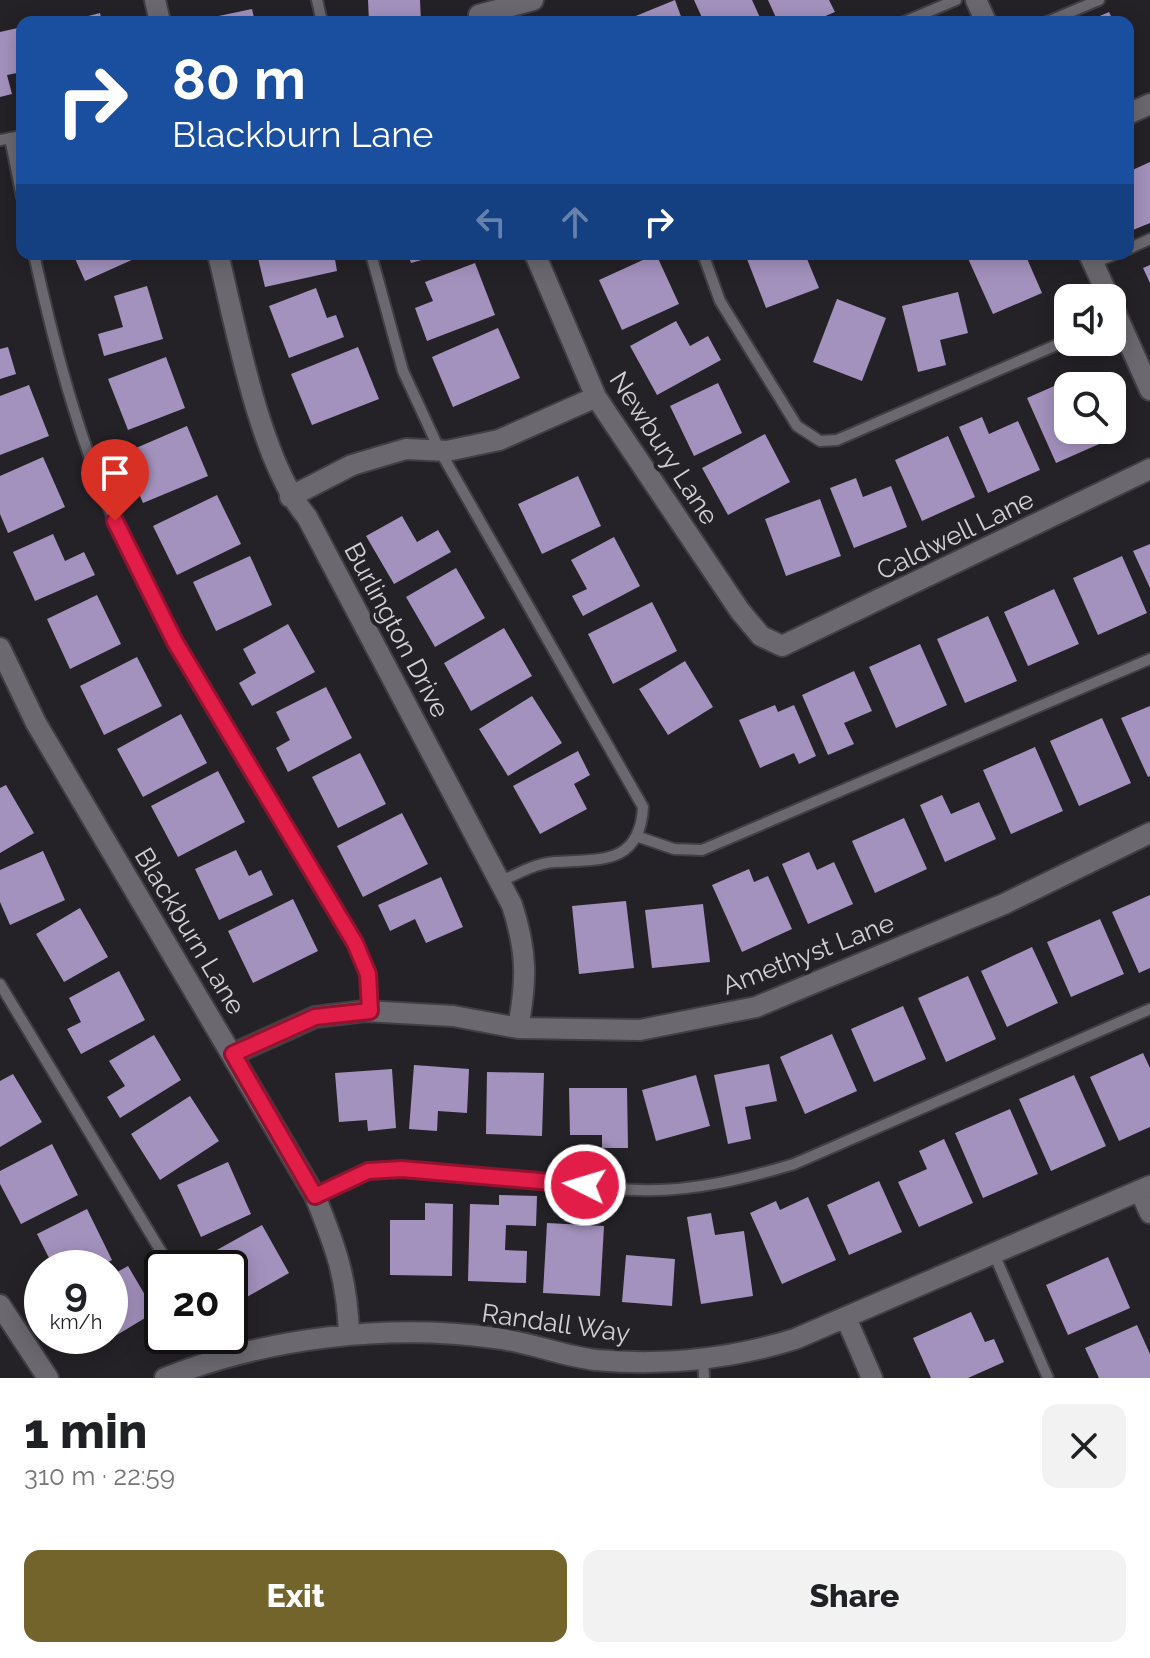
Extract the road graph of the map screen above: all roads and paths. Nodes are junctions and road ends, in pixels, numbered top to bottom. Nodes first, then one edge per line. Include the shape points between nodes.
1 (533, 0) edge
2 (956, 0) edge
3 (1099, 0) edge
4 (479, 12) edge
5 (918, 16) edge
6 (1061, 16) edge
7 (5, 139) edge
8 (16, 177) edge
9 (35, 260) edge
10 (219, 260) edge
11 (373, 260) edge
12 (538, 260) edge
13 (705, 260) edge
14 (1091, 260) edge
15 (1103, 284) edge
16 (1126, 340) edge
17 (1054, 346) edge
18 (1150, 390) edge
19 (596, 397) junction
20 (440, 451) junction
21 (1150, 469) edge
22 (290, 497) junction
23 (782, 646) joint
24 (0, 648) edge
25 (1150, 659) edge
26 (1150, 833) edge
27 (636, 836) junction
28 (502, 881) junction
29 (0, 984) edge
30 (1150, 1009) edge
31 (370, 1011) junction
32 (518, 1028) junction
33 (233, 1054) junction
34 (1145, 1188) edge
35 (315, 1196) junction
36 (1150, 1213) edge
37 (160, 1250) edge
38 (994, 1254) junction
39 (0, 1305) edge
40 (846, 1318) junction
41 (349, 1334) junction
42 (210, 1354) edge
43 (213, 1360) junction
44 (704, 1369) edge
45 (48, 1378) edge
46 (165, 1378) edge
47 (872, 1378) edge
48 (1048, 1378) edge

1 - 4 street
2 - 5 lane
3 - 6 lane
7 - 8 lane
9 - 31 lane via 68,392 126,548 190,669 355,943 368,974
10 - 22 street, Burlington Drive via 253,395
11 - 20 lane via 403,371
12 - 19 street, Newbury Lane
13 - 17 lane via 720,301 797,426 820,441 837,440
14 - 15 street
16 - 18 street
19 - 20 street via 499,440
19 - 23 street, Newbury Lane via 740,611 761,636
20 - 22 street via 406,449 352,465
20 - 27 lane via 643,807
21 - 23 street, Caldwell Lane
22 - 28 street, Burlington Drive via 307,517
24 - 33 street, Blackburn Lane via 36,723
25 - 27 lane via 702,850 674,849
26 - 32 street, Amethyst Lane via 1004,904 756,1007 640,1030
27 - 28 lane via 614,857 553,862
28 - 32 street, Burlington Drive via 524,940 526,984
29 - 37 lane
30 - 35 lane via 794,1164 757,1175 705,1186 640,1190 402,1169 368,1171
31 - 32 street, Amethyst Lane via 453,1016
31 - 33 street, Amethyst Lane via 315,1017
33 - 35 street, Blackburn Lane
34 - 36 street
34 - 38 street, Randall Way
35 - 41 street, Blackburn Lane via 347,1287
38 - 40 street, Randall Way
38 - 48 lane
39 - 45 street
40 - 44 street, Randall Way
40 - 47 street
41 - 43 street, Randall Way
41 - 44 street, Randall Way via 496,1338 594,1360
42 - 43 lane
43 - 46 street, Randall Way

